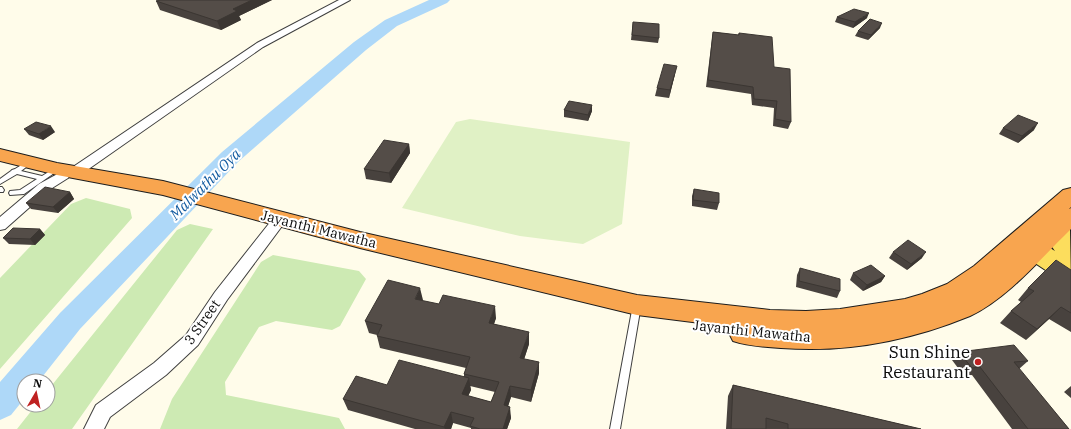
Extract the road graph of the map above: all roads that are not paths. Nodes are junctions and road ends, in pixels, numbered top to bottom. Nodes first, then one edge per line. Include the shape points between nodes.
1 (346, 0) edge
2 (0, 155) edge
3 (21, 167) junction
4 (60, 174) junction
5 (0, 187) edge
6 (12, 193) dead end
7 (1071, 195) edge
8 (274, 217) junction
9 (0, 225) edge
10 (1039, 240) edge
11 (1070, 266) edge
12 (638, 305) junction
13 (94, 429) edge
14 (615, 429) edge

1 - 4 street via 260,45
2 - 3 highway, Jayanthi Mawatha
3 - 4 highway, Jayanthi Mawatha
3 - 5 lane
4 - 6 lane via 22,192
4 - 8 highway, Jayanthi Mawatha via 123,180 163,188
4 - 9 street
7 - 10 highway, Jayanthi Mawatha
8 - 12 highway, Jayanthi Mawatha via 360,240
8 - 13 street, 3 Street via 192,340 160,369 103,411
10 - 11 main road
10 - 11 main road via 1044,267
10 - 12 highway, Jayanthi Mawatha via 993,289 969,305 917,324 859,338 804,339 727,331 684,324
12 - 14 lane

